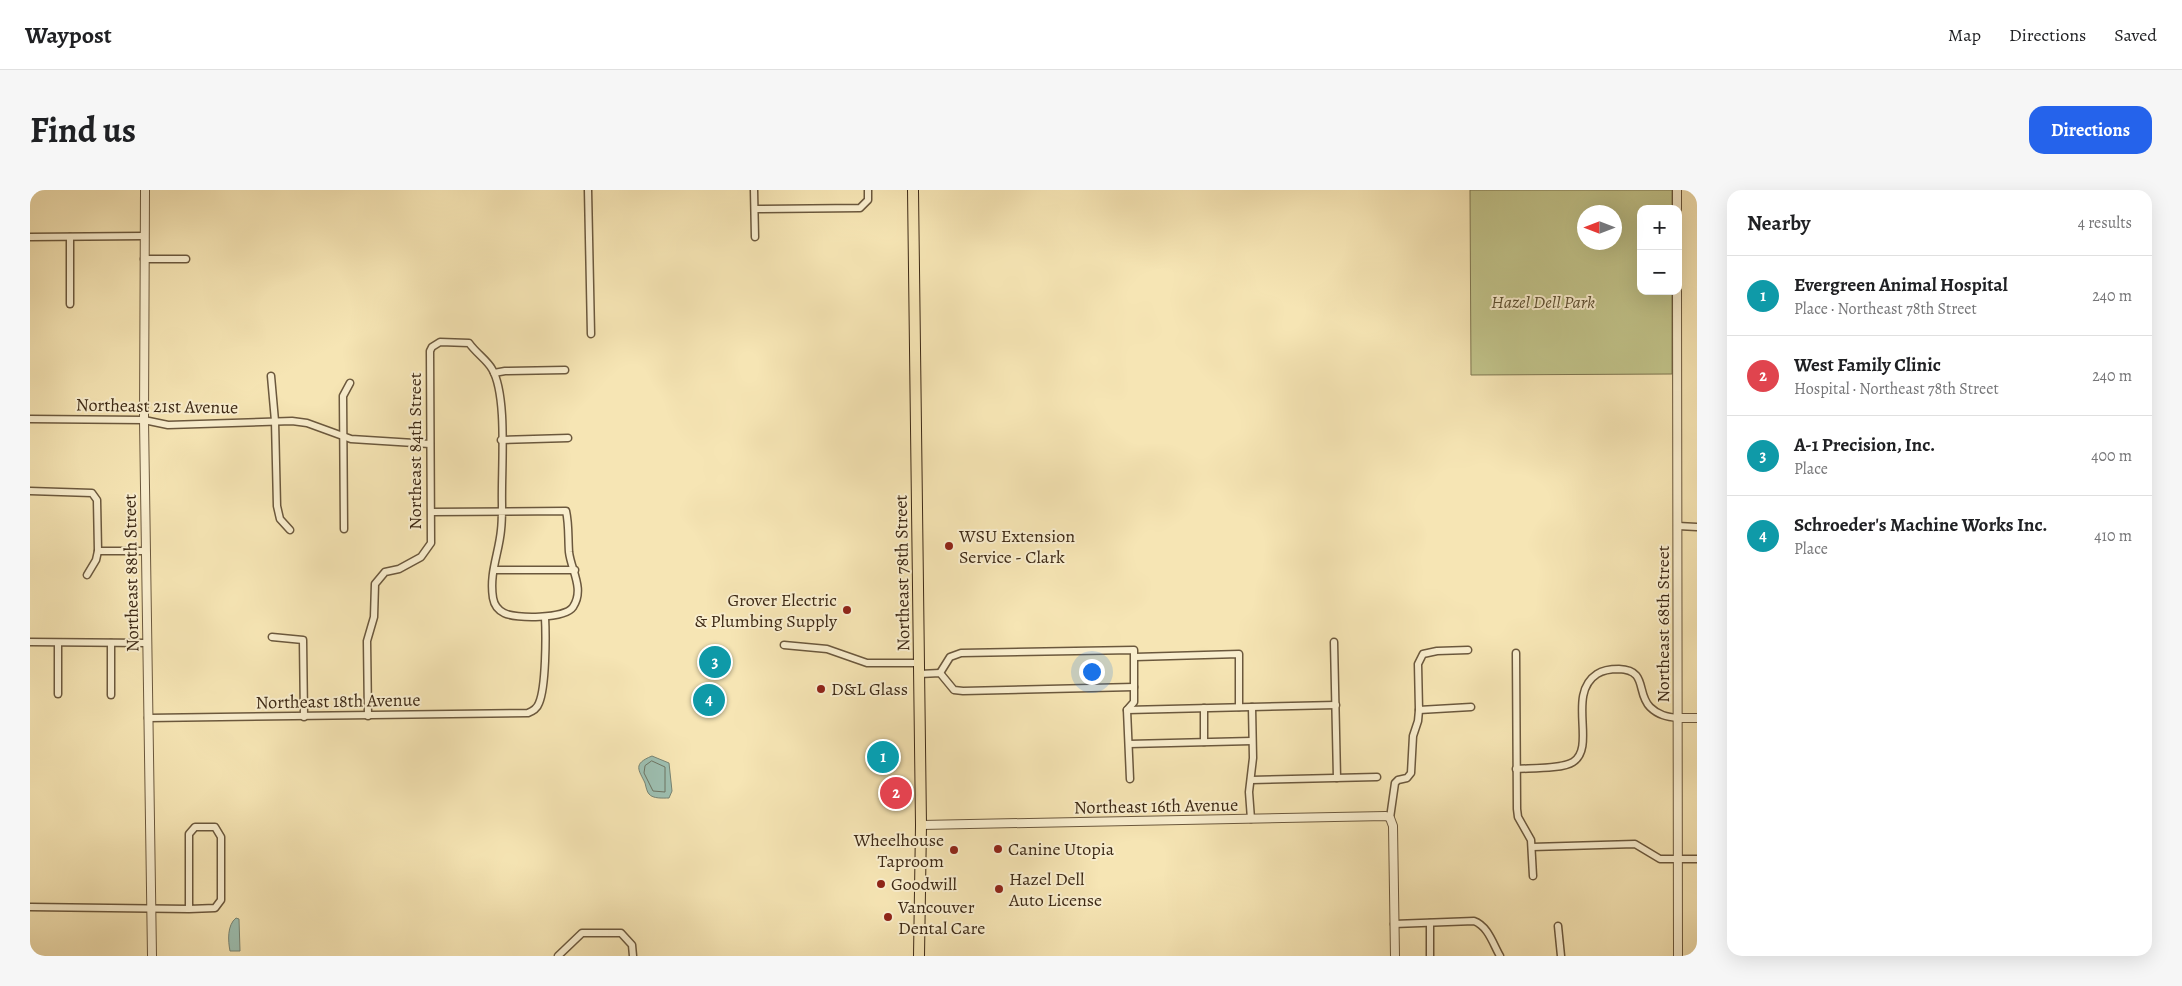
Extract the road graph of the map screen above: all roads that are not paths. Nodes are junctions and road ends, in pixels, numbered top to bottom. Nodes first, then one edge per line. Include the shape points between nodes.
1 (144, 190) edge
2 (588, 190) edge
3 (754, 190) edge
4 (868, 190) edge
5 (913, 190) edge
6 (1677, 190) edge
7 (1677, 205) edge
8 (755, 209) junction
9 (144, 236) junction
10 (30, 237) edge
11 (70, 237) junction
12 (755, 237) dead end
13 (186, 259) dead end
14 (144, 260) junction
15 (1677, 295) edge
16 (70, 304) dead end
17 (591, 334) dead end
18 (566, 370) dead end
19 (494, 374) junction
20 (272, 376) dead end
21 (350, 383) dead end
22 (30, 420) edge
23 (144, 420) junction
24 (275, 421) junction
25 (343, 436) junction
26 (568, 438) dead end
27 (501, 440) junction
28 (430, 444) junction
29 (30, 491) edge
30 (502, 510) junction
31 (432, 512) junction
32 (1678, 526) junction
33 (1697, 527) edge
34 (344, 529) dead end
35 (290, 530) dead end
36 (98, 551) junction
37 (146, 551) junction
38 (494, 570) junction
39 (574, 570) junction
40 (87, 575) dead end
41 (545, 617) junction
42 (272, 637) dead end
43 (30, 642) edge
44 (1334, 642) dead end
45 (58, 643) junction
46 (111, 643) junction
47 (147, 643) junction
48 (784, 645) dead end
49 (1468, 650) dead end
50 (1516, 652) dead end
51 (1135, 657) junction
52 (920, 668) junction
53 (940, 673) junction
54 (1134, 688) junction
55 (58, 694) dead end
56 (111, 695) dead end
57 (1336, 705) junction
58 (1252, 707) junction
59 (1471, 707) dead end
60 (1204, 708) junction
61 (1239, 708) junction
62 (1127, 710) junction
63 (1419, 710) junction
64 (368, 716) junction
65 (304, 717) junction
66 (148, 718) junction
67 (1678, 718) junction
68 (1697, 718) edge
69 (1252, 741) junction
70 (1204, 742) junction
71 (1129, 744) junction
72 (1516, 769) junction
73 (1377, 777) dead end
74 (1337, 778) junction
75 (1130, 779) dead end
76 (1251, 780) junction
77 (1390, 818) junction
78 (1251, 819) junction
79 (921, 825) junction
80 (1532, 847) junction
81 (1678, 859) junction
82 (1697, 859) edge
83 (1533, 876) dead end
84 (30, 907) edge
85 (151, 909) junction
86 (189, 909) junction
87 (1430, 922) junction
88 (1394, 924) junction
89 (1558, 926) dead end
90 (152, 956) edge
91 (558, 956) edge
92 (633, 956) edge
93 (919, 956) edge
94 (1395, 956) edge
95 (1430, 956) edge
96 (1500, 956) edge
97 (1561, 956) edge
98 (1678, 956) edge

1 - 9 street, Northeast 88th Street
2 - 17 street
3 - 8 street
4 - 8 street via 868,200 860,208
5 - 52 main road, Northeast 78th Street
6 - 7 street
8 - 12 street
9 - 11 street
9 - 14 street, Northeast 88th Street
10 - 11 street
11 - 16 street
13 - 14 street
14 - 23 street, Northeast 88th Street
15 - 32 street, Northeast 68th Street
18 - 19 street
19 - 27 street via 500,394
19 - 28 street, Northeast 84th Street via 469,343 440,342 432,347
20 - 24 street
21 - 25 street via 343,396
22 - 23 street, Northeast 21st Avenue
23 - 24 street, Northeast 21st Avenue via 168,425
23 - 37 street, Northeast 88th Street
24 - 25 street, Northeast 21st Avenue via 308,423
24 - 35 street via 277,506 280,519
25 - 28 street, Northeast 21st Avenue
25 - 34 street
26 - 27 street
27 - 30 street
28 - 31 street, Northeast 84th Street
29 - 36 street via 88,491 94,494 97,500
30 - 31 street
30 - 38 street
30 - 39 street via 566,511 569,554
31 - 64 street, Northeast 84th Street via 431,543 427,551 409,564 385,572 375,584 374,616 367,641
32 - 33 street
32 - 67 street, Northeast 68th Street
36 - 37 street
36 - 40 street
37 - 47 street, Northeast 88th Street
38 - 39 street
38 - 41 street via 495,605 509,615
39 - 41 street via 577,575 576,596 572,609
41 - 64 street, Northeast 18th Avenue via 541,698 537,707 528,713
42 - 65 street via 303,640
43 - 45 street
44 - 57 street
45 - 46 street
45 - 55 street
46 - 47 street
46 - 56 street
47 - 66 street, Northeast 88th Street
48 - 52 street via 827,650 867,663
49 - 63 street via 1424,654 1418,664
50 - 72 street
51 - 53 street via 1134,650 961,653 950,657
51 - 54 street
51 - 61 street via 1239,654
52 - 53 street
52 - 79 main road, Northeast 78th Street
53 - 54 street via 954,690 963,691
54 - 62 street via 1134,702
57 - 58 street
57 - 74 street
58 - 61 street
58 - 69 street
59 - 63 street
60 - 61 street
60 - 62 street
60 - 70 street
62 - 71 street
63 - 77 street via 1413,736 1411,773 1395,783
64 - 65 street, Northeast 18th Avenue
65 - 66 street, Northeast 18th Avenue
66 - 85 street, Northeast 88th Street
67 - 68 street
67 - 72 street via 1665,716 1650,707 1639,679 1632,672 1607,670 1597,673 1584,690 1582,747 1578,758 1569,764
67 - 81 street, Northeast 68th Street
69 - 70 street
69 - 76 street
70 - 71 street
71 - 75 street
72 - 80 street via 1517,814
73 - 74 street
74 - 76 street
76 - 78 street
77 - 78 street, Northeast 16th Avenue via 1382,815
77 - 88 street via 1393,826
78 - 79 street, Northeast 16th Avenue
79 - 93 main road, Northeast 78th Street
80 - 81 street via 1635,844 1658,858
80 - 83 street
81 - 82 street
81 - 98 street, Northeast 68th Street
84 - 85 street
85 - 86 street
85 - 90 street, Northeast 88th Street
86 - 86 street via 188,835 198,826 215,827 221,837 221,900 212,909
87 - 88 street
87 - 95 street
87 - 96 street via 1474,921 1481,924
88 - 94 street
89 - 97 street
91 - 92 street via 582,933 616,932 626,937 632,946

